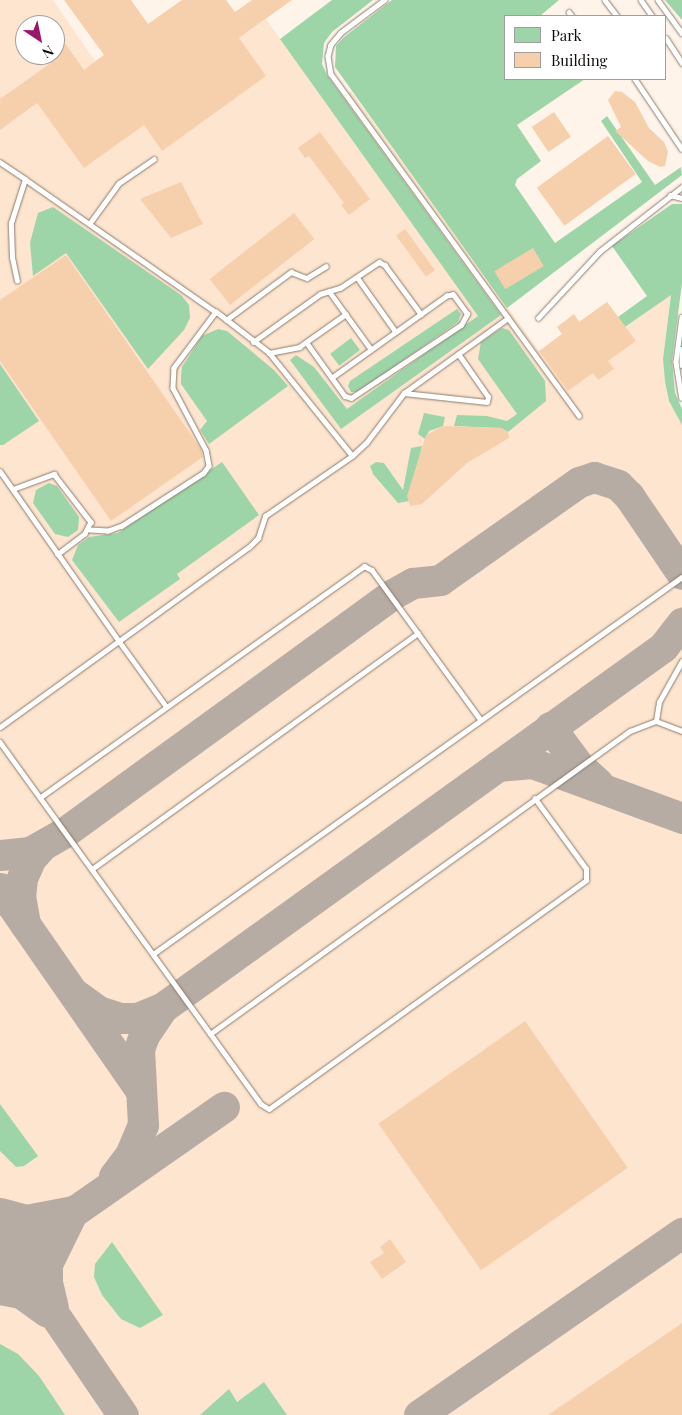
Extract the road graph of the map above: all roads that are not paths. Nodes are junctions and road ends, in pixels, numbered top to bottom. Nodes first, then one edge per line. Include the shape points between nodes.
1 (385, 0) edge
2 (605, 0) edge
3 (640, 0) edge
4 (658, 0) edge
5 (615, 15) edge
6 (651, 15) edge
7 (682, 33) edge
8 (667, 40) edge
9 (682, 63) edge
10 (636, 80) edge
11 (682, 149) edge
12 (154, 159) dead end
13 (0, 162) edge
14 (25, 179) junction
15 (682, 187) edge
16 (670, 196) junction
17 (682, 198) edge
18 (90, 223) junction
19 (326, 266) dead end
20 (357, 277) junction
21 (17, 281) dead end
22 (329, 291) junction
23 (216, 312) junction
24 (346, 314) junction
25 (421, 314) junction
26 (682, 317) edge
27 (508, 318) junction
28 (538, 318) dead end
29 (226, 320) junction
30 (396, 332) junction
31 (253, 342) junction
32 (307, 343) junction
33 (371, 349) junction
34 (682, 349) edge
35 (269, 353) junction
36 (458, 354) junction
37 (682, 365) edge
38 (332, 378) junction
39 (404, 393) junction
40 (682, 398) edge
41 (579, 415) dead end
42 (352, 456) junction
43 (0, 471) edge
44 (13, 489) junction
45 (90, 530) junction
46 (58, 554) junction
47 (682, 577) edge
48 (418, 633) junction
49 (119, 641) junction
50 (682, 661) edge
51 (166, 706) junction
52 (481, 720) junction
53 (656, 721) junction
54 (0, 727) edge
55 (682, 730) edge
56 (0, 742) edge
57 (42, 796) junction
58 (535, 799) junction
59 (92, 869) junction
60 (153, 954) junction
61 (210, 1034) junction

1 - 27 lane via 341,33 331,45 328,56 331,74
2 - 5 lane
3 - 6 lane
4 - 7 lane
8 - 9 lane
10 - 11 lane
12 - 18 lane via 119,182
13 - 14 lane
14 - 18 lane
14 - 21 lane via 11,223 12,258
15 - 16 lane
16 - 17 lane
16 - 28 lane via 600,251
18 - 23 lane
19 - 29 lane via 307,278 291,272
20 - 22 lane
20 - 25 lane via 375,263 382,262
20 - 30 lane
22 - 24 lane
22 - 31 lane via 310,300
23 - 29 lane
23 - 45 lane via 174,368 173,388 206,450 209,466 204,473 122,526 108,531
24 - 32 lane
24 - 33 lane
25 - 30 lane
25 - 38 lane via 451,294 467,314 461,325 356,397 344,396
26 - 40 lane via 676,362
27 - 36 lane
27 - 41 lane
29 - 31 lane
30 - 33 lane
31 - 35 lane
32 - 35 lane
32 - 38 lane
33 - 38 lane
34 - 37 lane
35 - 42 lane
36 - 39 lane
36 - 39 lane via 488,397 487,402
39 - 42 lane via 366,443
42 - 49 lane via 265,516 258,538 249,547
43 - 44 lane
44 - 45 lane via 54,474 91,522
44 - 46 lane
45 - 46 lane
46 - 49 lane
47 - 52 lane
48 - 51 lane via 372,570 358,567
48 - 52 lane
48 - 59 lane
49 - 51 lane
49 - 54 lane
50 - 53 lane via 659,702
51 - 57 lane
52 - 60 lane
53 - 55 lane
53 - 58 lane via 630,731
56 - 57 lane
57 - 59 lane
58 - 61 lane
58 - 61 lane via 586,869 586,880 299,1090 275,1107 264,1107
59 - 60 lane
60 - 61 lane

